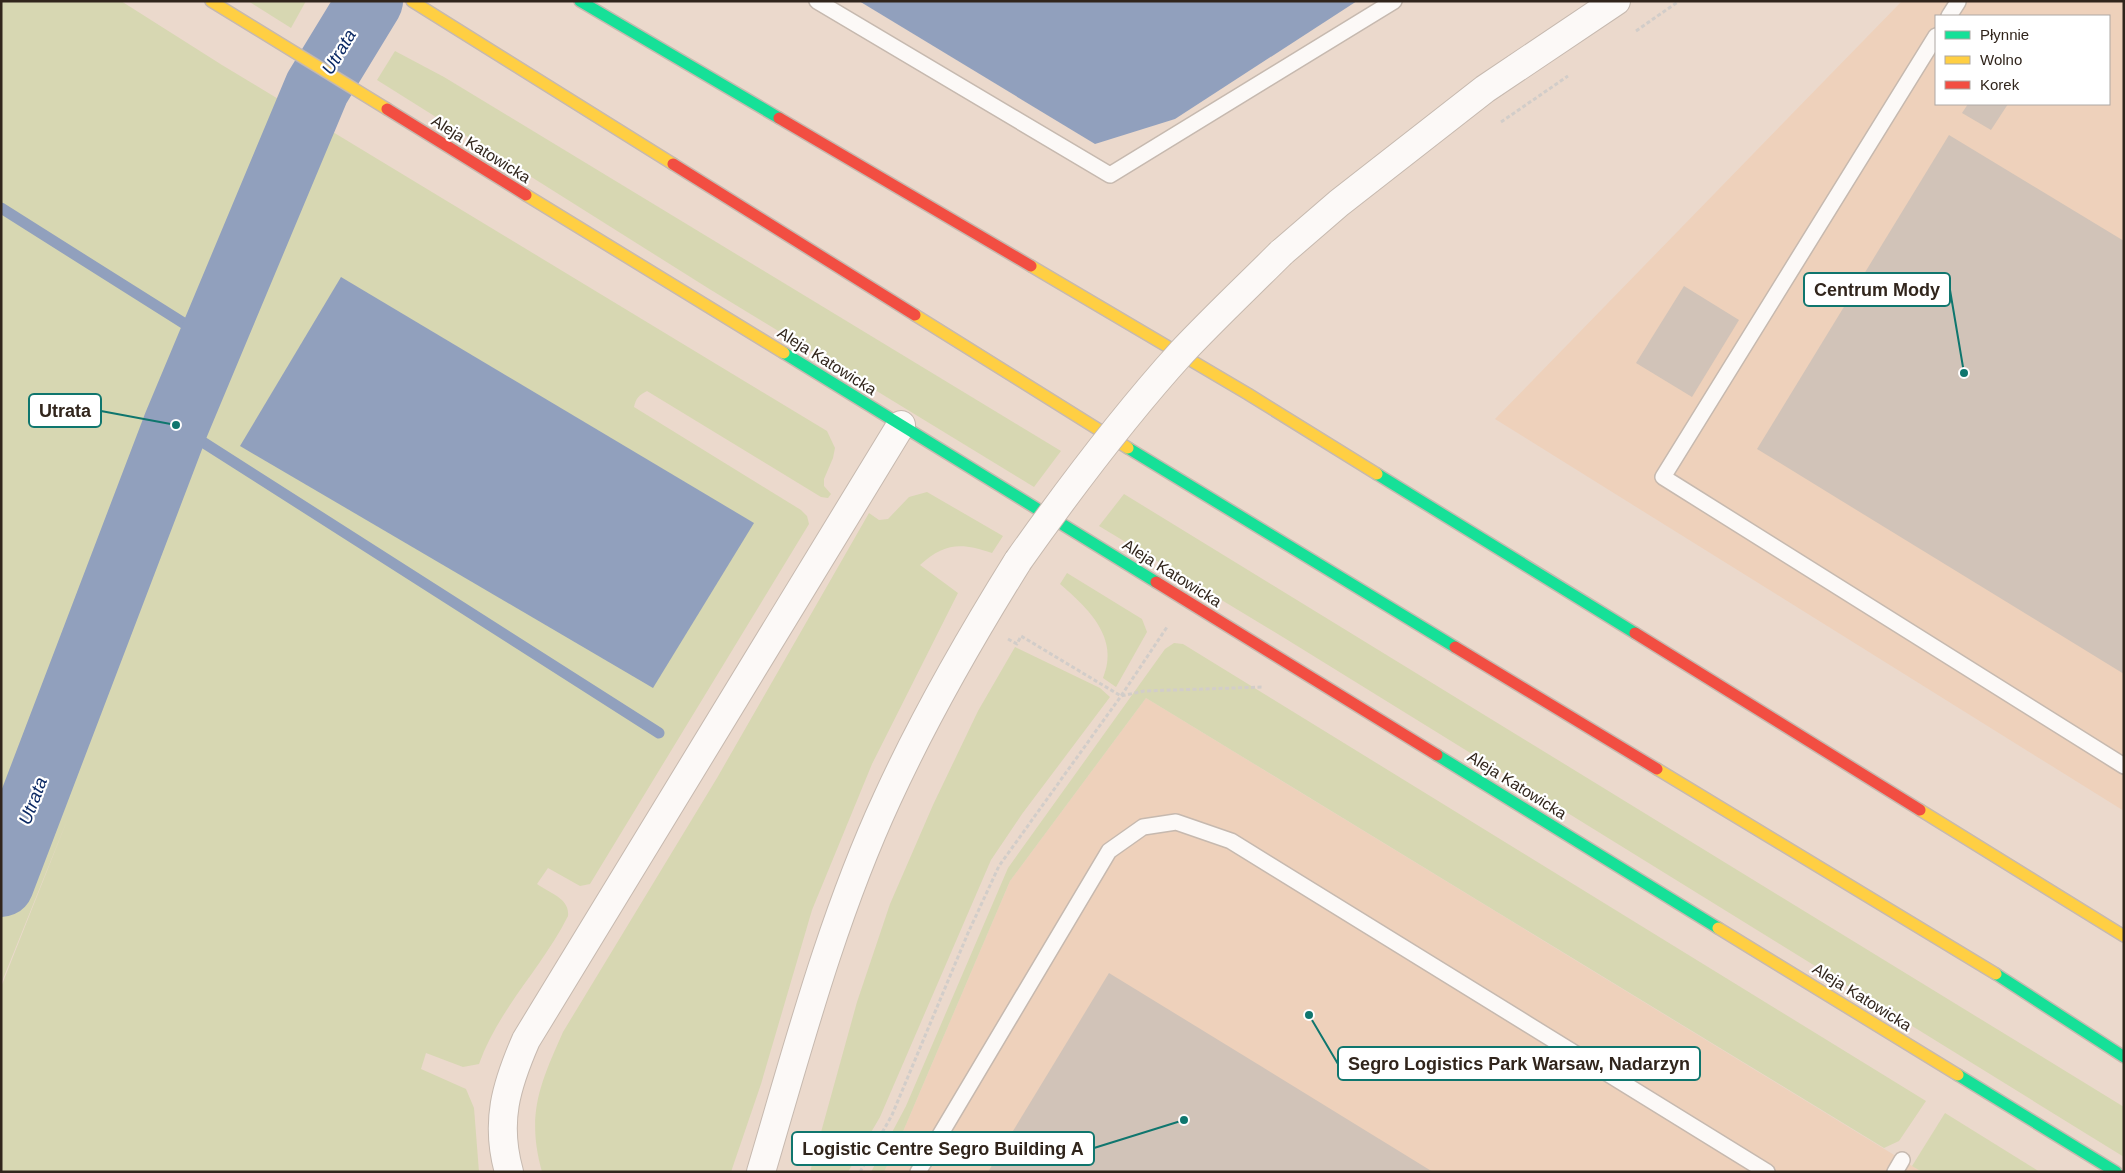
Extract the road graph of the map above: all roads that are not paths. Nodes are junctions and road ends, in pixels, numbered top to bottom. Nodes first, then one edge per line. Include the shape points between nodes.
1 (211, 1) edge
2 (580, 1) edge
3 (817, 1) edge
4 (1394, 1) edge
5 (1616, 1) edge
6 (1958, 2) edge
7 (416, 4) edge
8 (1950, 15) edge
9 (1935, 38) edge
10 (901, 425) junction
11 (2124, 766) edge
12 (2124, 936) edge
13 (2124, 1057) edge
14 (509, 1172) edge
15 (760, 1172) edge
16 (918, 1172) edge
17 (1766, 1172) edge
18 (2116, 1172) edge

1 - 10 main road, Aleja Katowicka
2 - 12 main road via 1248,394
3 - 4 lane via 1110,175
5 - 15 street, bridge via 1485,89 1360,186 1281,253 1182,352 1059,502 1018,561 944,684 886,800 837,924
6 - 8 lane
7 - 13 main road via 1143,458 1995,973
9 - 11 lane via 1663,477
10 - 14 street via 526,1040 509,1078 502,1115 504,1154
10 - 18 main road, Aleja Katowicka
16 - 17 lane via 1109,851 1143,827 1176,822 1232,841

